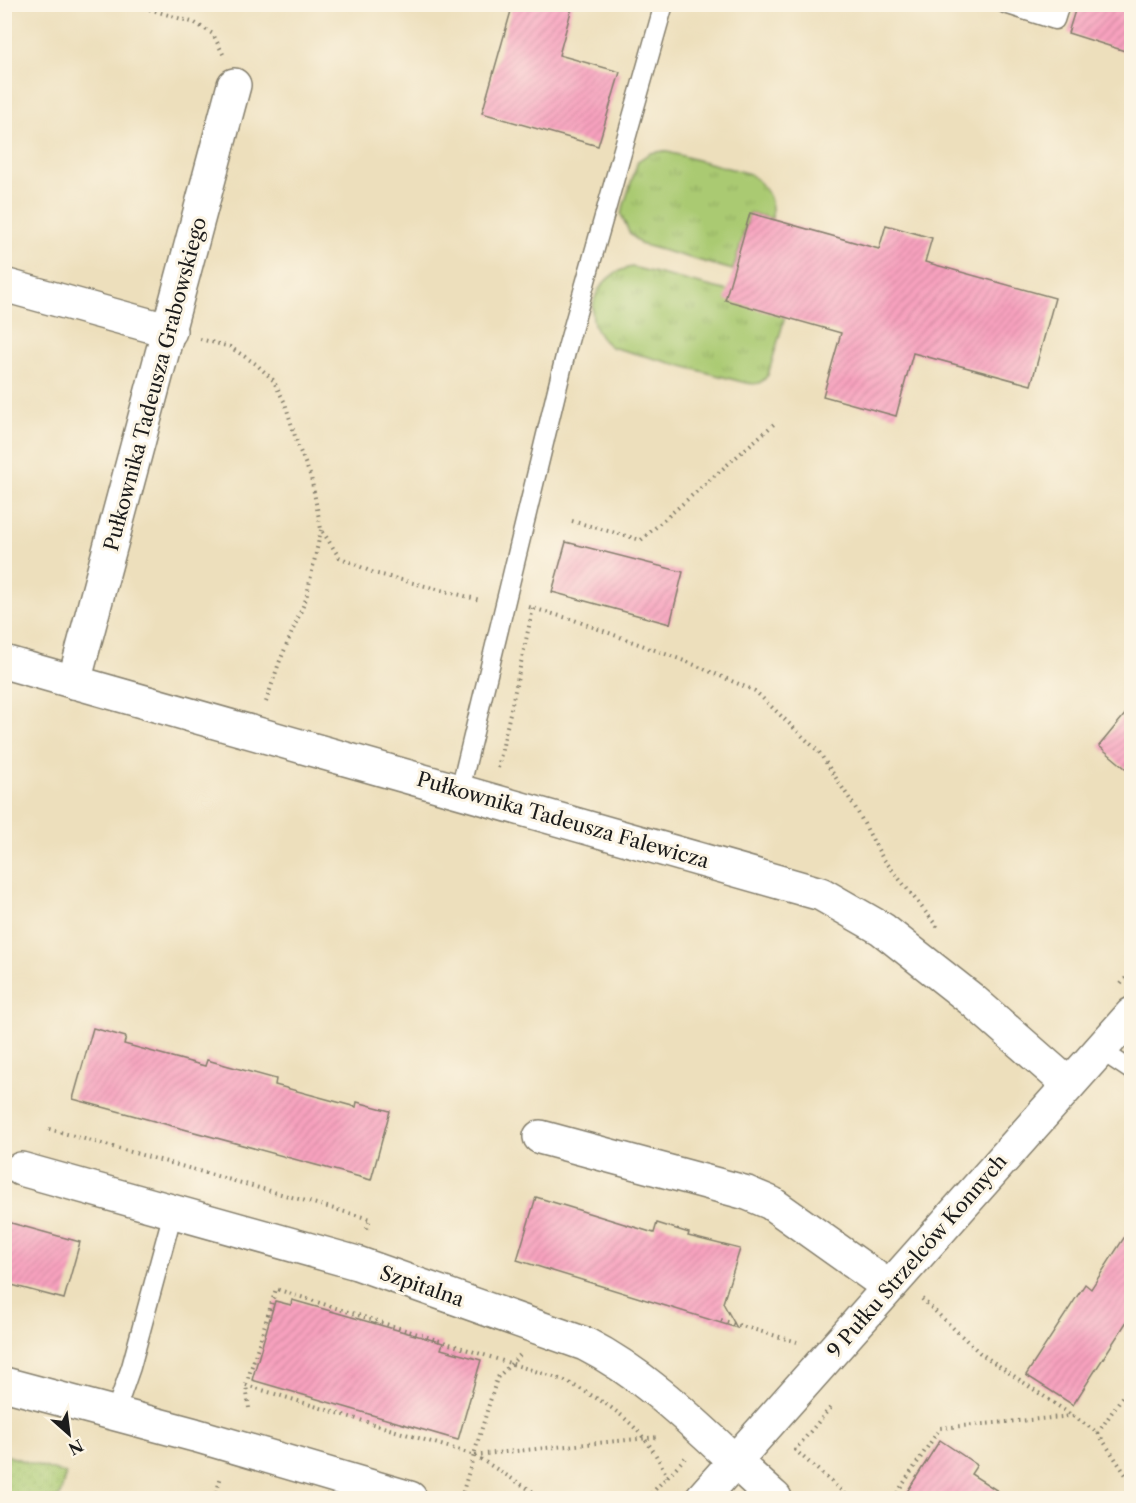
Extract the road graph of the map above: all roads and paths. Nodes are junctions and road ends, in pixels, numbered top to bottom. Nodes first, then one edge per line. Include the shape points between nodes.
1 (132, 4) edge
2 (664, 4) edge
3 (1005, 4) edge
4 (1060, 4) edge
5 (234, 86) joint
6 (4, 285) edge
7 (170, 331) junction
8 (774, 424) dead end
9 (572, 521) dead end
10 (321, 529) junction
11 (535, 600) dead end
12 (506, 602) junction
13 (533, 608) junction
14 (4, 662) edge
15 (74, 682) junction
16 (256, 732) junction
17 (498, 769) dead end
18 (460, 790) junction
19 (941, 932) dead end
20 (1131, 1014) edge
21 (1099, 1049) junction
22 (1131, 1071) edge
23 (1068, 1084) junction
24 (49, 1129) dead end
25 (540, 1137) dead end
26 (13, 1163) edge
27 (172, 1212) junction
28 (357, 1263) junction
29 (889, 1287) junction
30 (930, 1290) dead end
31 (922, 1299) junction
32 (917, 1304) dead end
33 (721, 1320) dead end
34 (547, 1329) junction
35 (800, 1343) dead end
36 (512, 1362) junction
37 (1131, 1382) edge
38 (4, 1384) edge
39 (246, 1385) junction
40 (832, 1405) dead end
41 (249, 1408) dead end
42 (115, 1413) junction
43 (1074, 1416) junction
44 (1098, 1432) junction
45 (668, 1435) dead end
46 (647, 1439) junction
47 (691, 1451) dead end
48 (474, 1455) junction
49 (734, 1462) junction
50 (667, 1477) junction
51 (1131, 1484) edge
52 (410, 1498) edge
53 (460, 1498) edge
54 (543, 1498) edge
55 (647, 1498) edge
56 (702, 1498) edge
57 (775, 1498) edge
58 (850, 1498) edge
59 (894, 1498) edge

1 - 5 path via 195,23 213,34
2 - 12 lane via 643,108
3 - 4 lane via 1055,20
5 - 7 street, Pułkownika Tadeusza Grabowskiego
6 - 7 street
7 - 10 path via 230,347 273,380 311,477
7 - 15 street, Pułkownika Tadeusza Grabowskiego
8 - 9 path via 641,540
10 - 12 path via 339,557 374,573 475,600
10 - 16 path via 306,599
11 - 13 path
12 - 13 path
12 - 18 lane
13 - 17 path
13 - 19 path via 680,659 755,691 819,752 882,857
14 - 15 street, Pułkownika Tadeusza Falewicza
15 - 16 street, Pułkownika Tadeusza Falewicza
16 - 18 street, Pułkownika Tadeusza Falewicza
18 - 23 street, Pułkownika Tadeusza Falewicza via 821,894 882,929 971,999
20 - 21 street, 9 Pułku Strzelców Konnych
21 - 22 lane
21 - 23 street, 9 Pułku Strzelców Konnych
23 - 29 street, 9 Pułku Strzelców Konnych
24 - 28 path via 370,1219
25 - 29 street via 755,1196 784,1212
26 - 27 street, Szpitalna
27 - 28 street, Szpitalna
27 - 42 lane
28 - 34 street, Szpitalna
29 - 49 street, 9 Pułku Strzelców Konnych
30 - 31 path
31 - 32 path
31 - 43 path via 980,1353
33 - 35 path
34 - 36 path
34 - 49 street, Szpitalna via 585,1344 627,1369
36 - 39 path via 276,1289
36 - 46 path via 590,1393
36 - 48 path via 497,1378
37 - 44 path
38 - 42 street
39 - 41 path
39 - 48 path
40 - 58 path via 795,1450
42 - 52 street
43 - 44 path
43 - 59 path via 940,1428
44 - 51 path
45 - 46 path
46 - 48 path
46 - 50 path
47 - 50 path
48 - 53 path
48 - 54 path
49 - 56 street, 9 Pułku Strzelców Konnych
49 - 57 street, Szpitalna
50 - 55 path

